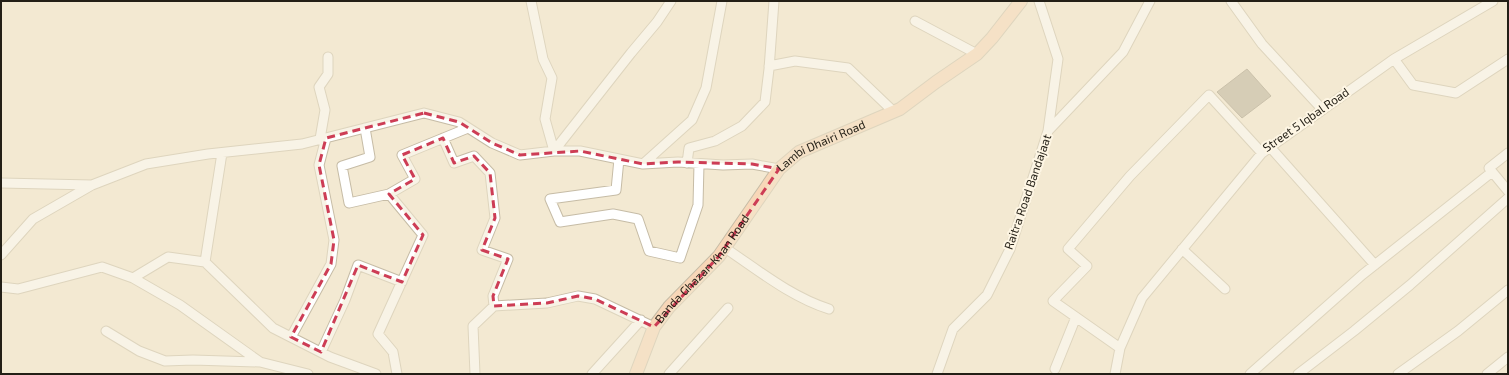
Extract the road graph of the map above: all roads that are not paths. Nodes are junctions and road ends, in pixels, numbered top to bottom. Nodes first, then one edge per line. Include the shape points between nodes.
1 (531, 1) edge
2 (670, 1) edge
3 (722, 1) edge
4 (774, 1) edge
5 (1021, 1) edge
6 (1039, 1) edge
7 (1150, 1) edge
8 (1231, 1) edge
9 (1493, 1) edge
10 (915, 21) dead end
11 (977, 54) junction
12 (328, 57) dead end
13 (1394, 59) junction
14 (1508, 59) edge
15 (770, 66) junction
16 (1322, 109) junction
17 (894, 112) junction
18 (365, 128) junction
19 (468, 128) junction
20 (1048, 131) junction
21 (443, 138) junction
22 (323, 139) junction
23 (1270, 147) junction
24 (554, 151) junction
25 (222, 153) junction
26 (1262, 153) junction
27 (1508, 153) edge
28 (619, 159) junction
29 (687, 163) junction
30 (643, 164) junction
31 (699, 164) junction
32 (779, 169) junction
33 (1492, 172) junction
34 (1, 183) edge
35 (92, 185) junction
36 (1508, 191) edge
37 (389, 194) junction
38 (1508, 198) edge
39 (725, 248) junction
40 (1182, 249) junction
41 (1, 254) edge
42 (205, 262) junction
43 (1375, 265) junction
44 (133, 278) junction
45 (402, 282) junction
46 (1, 287) edge
47 (1225, 290) dead end
48 (1508, 290) edge
49 (494, 306) junction
50 (728, 308) dead end
51 (829, 309) dead end
52 (1076, 317) junction
53 (641, 320) junction
54 (654, 327) junction
55 (106, 331) dead end
56 (291, 337) junction
57 (1120, 348) junction
58 (322, 352) junction
59 (1508, 357) edge
60 (260, 362) junction
61 (1055, 369) dead end
62 (308, 374) edge
63 (376, 374) edge
64 (397, 374) edge
65 (475, 374) edge
66 (592, 374) edge
67 (636, 374) edge
68 (669, 374) edge
69 (937, 374) edge
70 (1115, 374) edge
71 (1250, 374) edge
72 (1298, 374) edge
73 (1398, 374) edge
74 (1487, 374) edge

1 - 24 street via 543,59 552,78 545,120
2 - 24 street via 657,22
3 - 30 street via 706,88 692,120
4 - 15 street
5 - 11 street, Lambi Dhairi Road
6 - 20 street via 1058,59
7 - 20 street, Raitra Road Bandajaat via 1123,52
8 - 16 street via 1262,44
9 - 13 street, Street 5 Iqbal Road
10 - 11 street
11 - 17 street, Lambi Dhairi Road
12 - 22 street via 328,74 319,87 324,110
13 - 14 street via 1414,85 1456,93
13 - 16 street, Street 5 Iqbal Road
15 - 17 street via 795,60 848,68
15 - 29 street via 765,102 742,126 715,142 689,148
16 - 23 street, Street 5 Iqbal Road
17 - 32 street, Lambi Dhairi Road via 799,152
18 - 19 street, Lambi Dhairi Road via 424,113 459,122
18 - 22 street, Lambi Dhairi Road
18 - 37 street via 370,157 342,166 349,203
19 - 21 street
19 - 24 street, Lambi Dhairi Road via 492,143 520,155
20 - 69 street, Raitra Road Bandajaat via 1010,249 987,295 953,329
21 - 37 street via 402,155 415,179
21 - 49 street via 454,164 474,156 490,173 496,218 482,250 508,259 493,296
22 - 25 street, Lambi Dhairi Road via 302,144
22 - 56 street via 319,165 334,240 331,264
23 - 26 street, Street 5 Iqbal Road
23 - 43 street
24 - 28 street, Lambi Dhairi Road via 580,151
25 - 35 street, Lambi Dhairi Road via 146,164
25 - 42 street
26 - 40 street
26 - 52 street, Street 5 Iqbal Road via 1209,95 1130,176 1068,249 1087,266 1053,301
27 - 33 street via 1488,168
28 - 30 street, Lambi Dhairi Road
28 - 31 street via 616,190 550,198 560,222 613,214 638,219 649,251 680,258 698,205
29 - 30 street, Lambi Dhairi Road
29 - 31 street, Lambi Dhairi Road
31 - 32 street, Lambi Dhairi Road via 752,164
32 - 39 street, Banda Ghazan Khan Road
33 - 36 street
33 - 43 street
34 - 35 street
35 - 41 street via 33,219
37 - 45 street via 423,235
38 - 72 street via 1410,285
39 - 51 street via 782,286 818,306
39 - 54 street, Banda Ghazan Khan Road
40 - 47 street
40 - 57 street via 1142,298
42 - 44 street via 168,257
42 - 56 street via 273,328
43 - 71 street
44 - 46 street via 102,267 18,289
44 - 60 street via 180,305
45 - 58 street via 358,265
45 - 64 street via 378,334 393,352
48 - 73 street via 1458,331
49 - 53 street via 547,303 578,296 595,299
49 - 65 street via 473,326
50 - 68 street
52 - 57 street
52 - 61 street
53 - 54 street
53 - 66 street
54 - 67 street, Banda Ghazan Khan Road
55 - 60 street via 139,351 165,361
56 - 58 street
57 - 70 street
58 - 63 street
59 - 74 street
60 - 62 street

